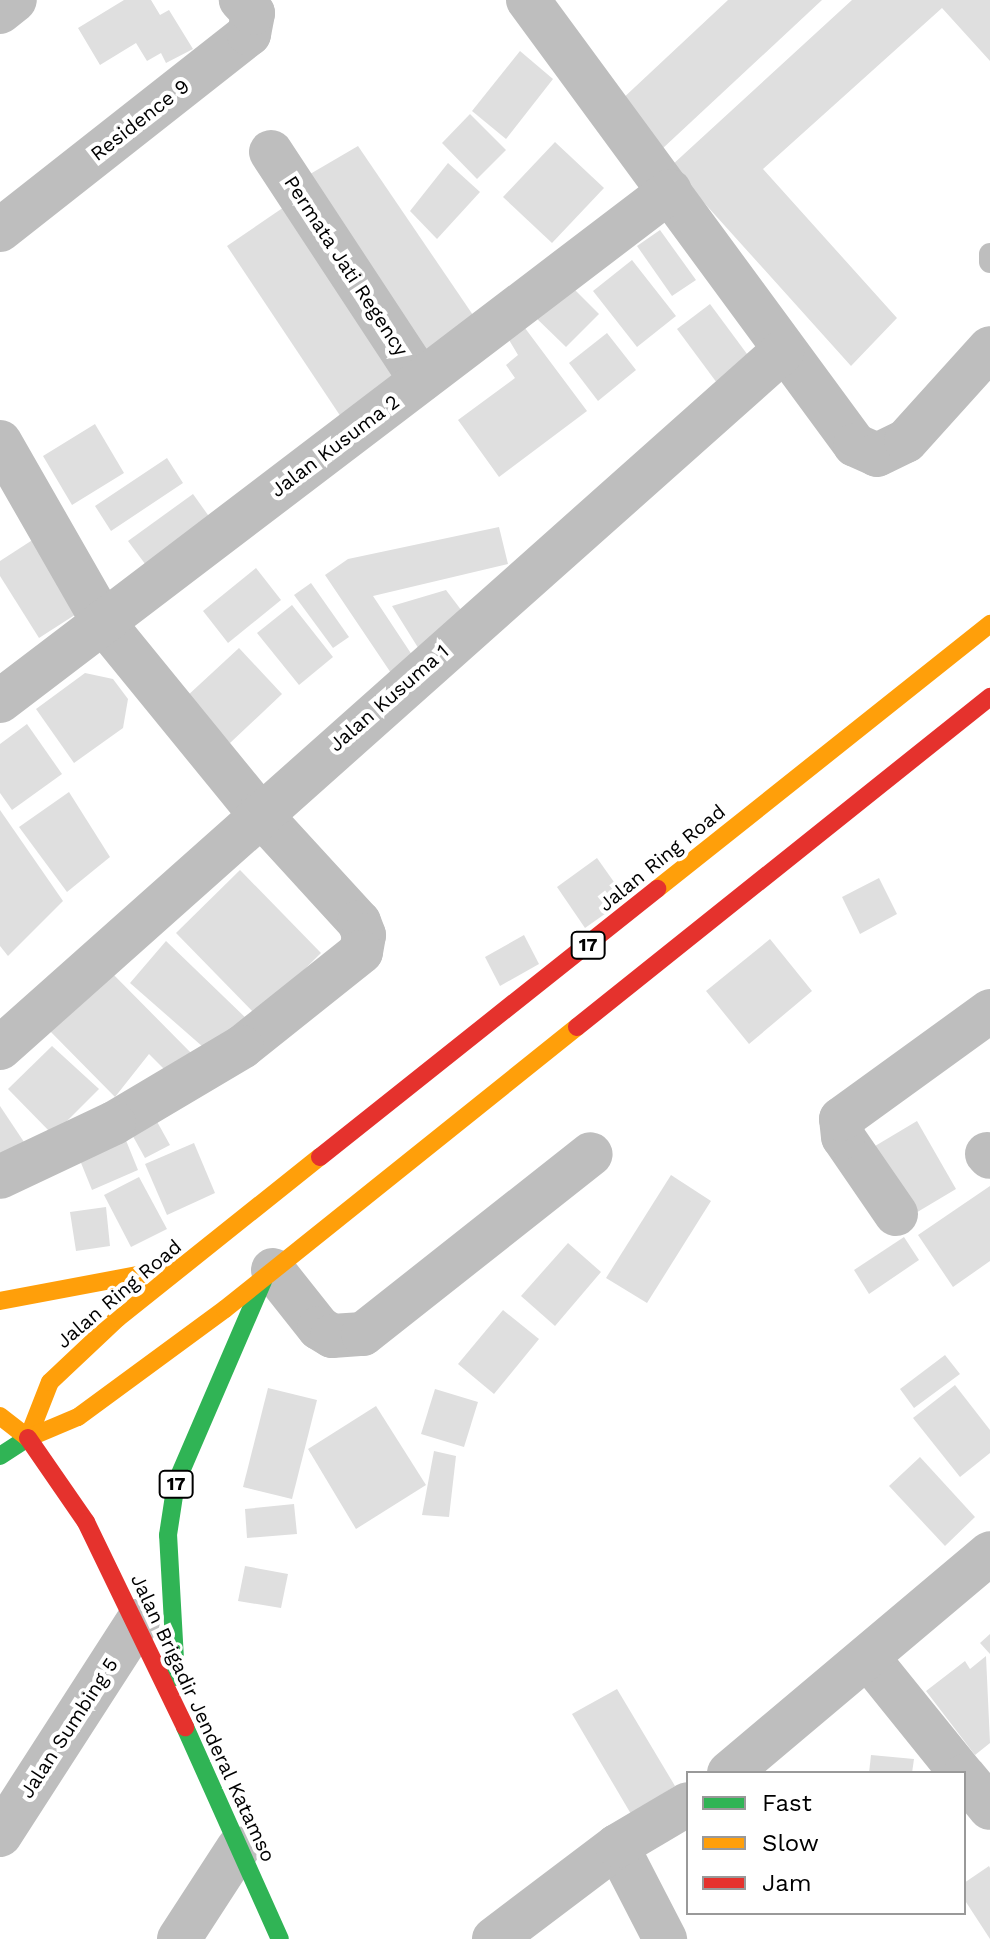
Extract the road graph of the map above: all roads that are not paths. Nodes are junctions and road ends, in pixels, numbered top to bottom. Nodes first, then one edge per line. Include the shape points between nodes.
1 (15, 0) edge
2 (241, 0) edge
3 (528, 0) edge
4 (0, 12) edge
5 (271, 152) dead end
6 (670, 191) junction
7 (0, 230) edge
8 (990, 254) edge
9 (990, 262) edge
10 (990, 348) edge
11 (782, 352) junction
12 (421, 380) junction
13 (0, 442) edge
14 (103, 622) junction
15 (990, 624) edge
16 (990, 697) edge
17 (0, 701) edge
18 (259, 813) junction
19 (990, 1011) edge
20 (0, 1048) edge
21 (591, 1154) dead end
22 (0, 1177) edge
23 (896, 1214) dead end
24 (186, 1265) junction
25 (269, 1274) junction
26 (0, 1301) edge
27 (0, 1416) edge
28 (28, 1438) junction
29 (0, 1456) edge
30 (990, 1553) edge
31 (138, 1621) junction
32 (869, 1659) junction
33 (179, 1707) junction
34 (731, 1771) edge
35 (960, 1771) edge
36 (966, 1779) edge
37 (686, 1805) edge
38 (990, 1808) edge
39 (0, 1835) edge
40 (617, 1846) junction
41 (238, 1848) junction
42 (179, 1939) edge
43 (280, 1939) edge
44 (494, 1939) edge
45 (665, 1939) edge

1 - 4 street
2 - 7 street, Residence 9 via 253,13 249,34
3 - 6 street
5 - 12 street, Permata Jati Regency
6 - 11 street
6 - 12 street, Jalan Kusuma 2
8 - 9 lane
10 - 11 street via 906,441 877,455 855,445
11 - 18 street, Jalan Kusuma 1
12 - 14 street, Jalan Kusuma 2
13 - 14 street
14 - 17 street, Jalan Kusuma 2
14 - 18 street
15 - 24 main road, Jalan Ring Road / 17
16 - 25 main road, 17
18 - 20 street, Jalan Kusuma 1
18 - 22 street via 359,922 364,935 361,952 242,1047 114,1123
19 - 23 street via 841,1119 843,1137
21 - 25 street via 363,1334 332,1336 319,1328
24 - 26 main road
24 - 28 main road, Jalan Ring Road / 17 via 118,1318 50,1382
25 - 28 main road, 17 via 78,1417
25 - 33 main road, 17 via 176,1483 168,1535
27 - 28 main road, Jalan Brigadir Jenderal Katamso
28 - 29 main road
28 - 31 main road, Jalan Brigadir Jenderal Katamso / 17 via 86,1522
30 - 32 street
31 - 33 main road, Jalan Brigadir Jenderal Katamso / 17
31 - 39 street, Jalan Sumbing 5
32 - 34 street
32 - 35 street
33 - 41 main road, Jalan Brigadir Jenderal Katamso / 17
36 - 38 street
37 - 40 street
40 - 44 street
40 - 45 street
41 - 42 street
41 - 43 main road, Jalan Brigadir Jenderal Katamso / 17

